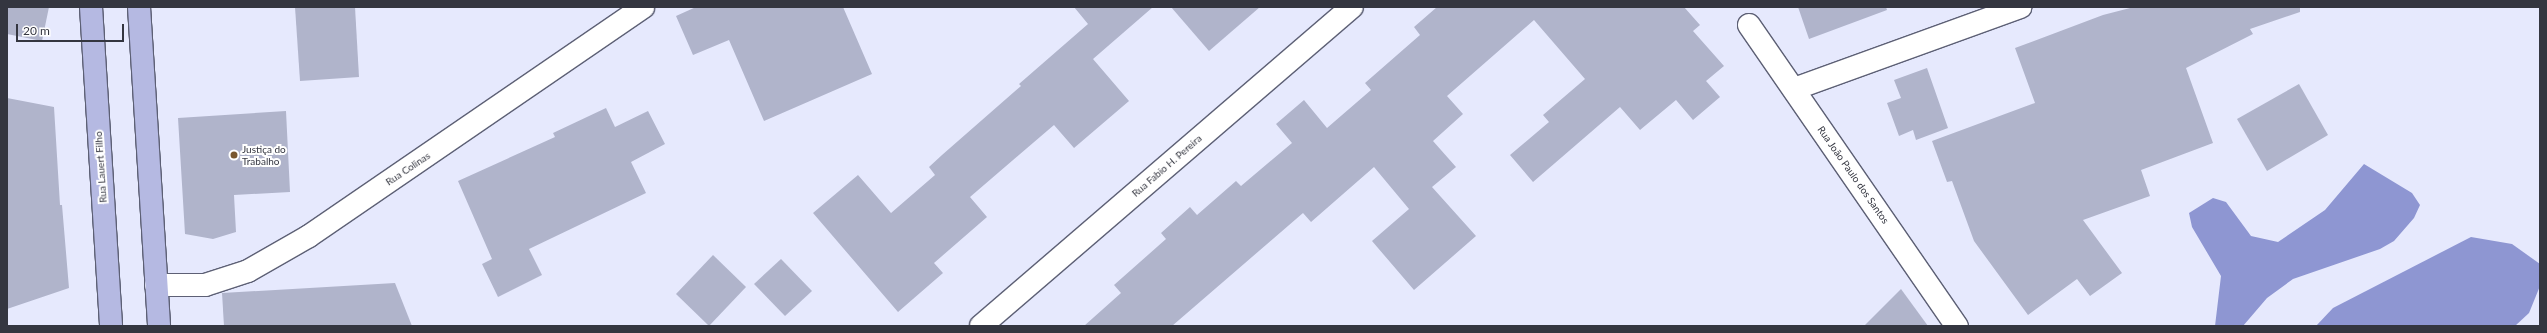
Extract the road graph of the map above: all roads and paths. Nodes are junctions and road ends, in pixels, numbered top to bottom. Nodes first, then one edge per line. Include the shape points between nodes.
1 (90, 7) edge
2 (139, 7) edge
3 (643, 7) edge
4 (1352, 7) edge
5 (2021, 7) edge
6 (1749, 25) dead end
7 (1794, 90) junction
8 (156, 285) junction
9 (111, 326) edge
10 (158, 326) edge
11 (981, 326) edge
12 (1957, 326) edge

1 - 9 main road, Rua Lauert Filho
2 - 8 main road
3 - 8 street, Rua Colinas via 282,252 248,271 205,285
4 - 11 street, Rua Fabio H. Pereira
5 - 7 street
6 - 7 street, Rua João Paulo dos Santos
7 - 12 street, Rua João Paulo dos Santos
8 - 10 main road

